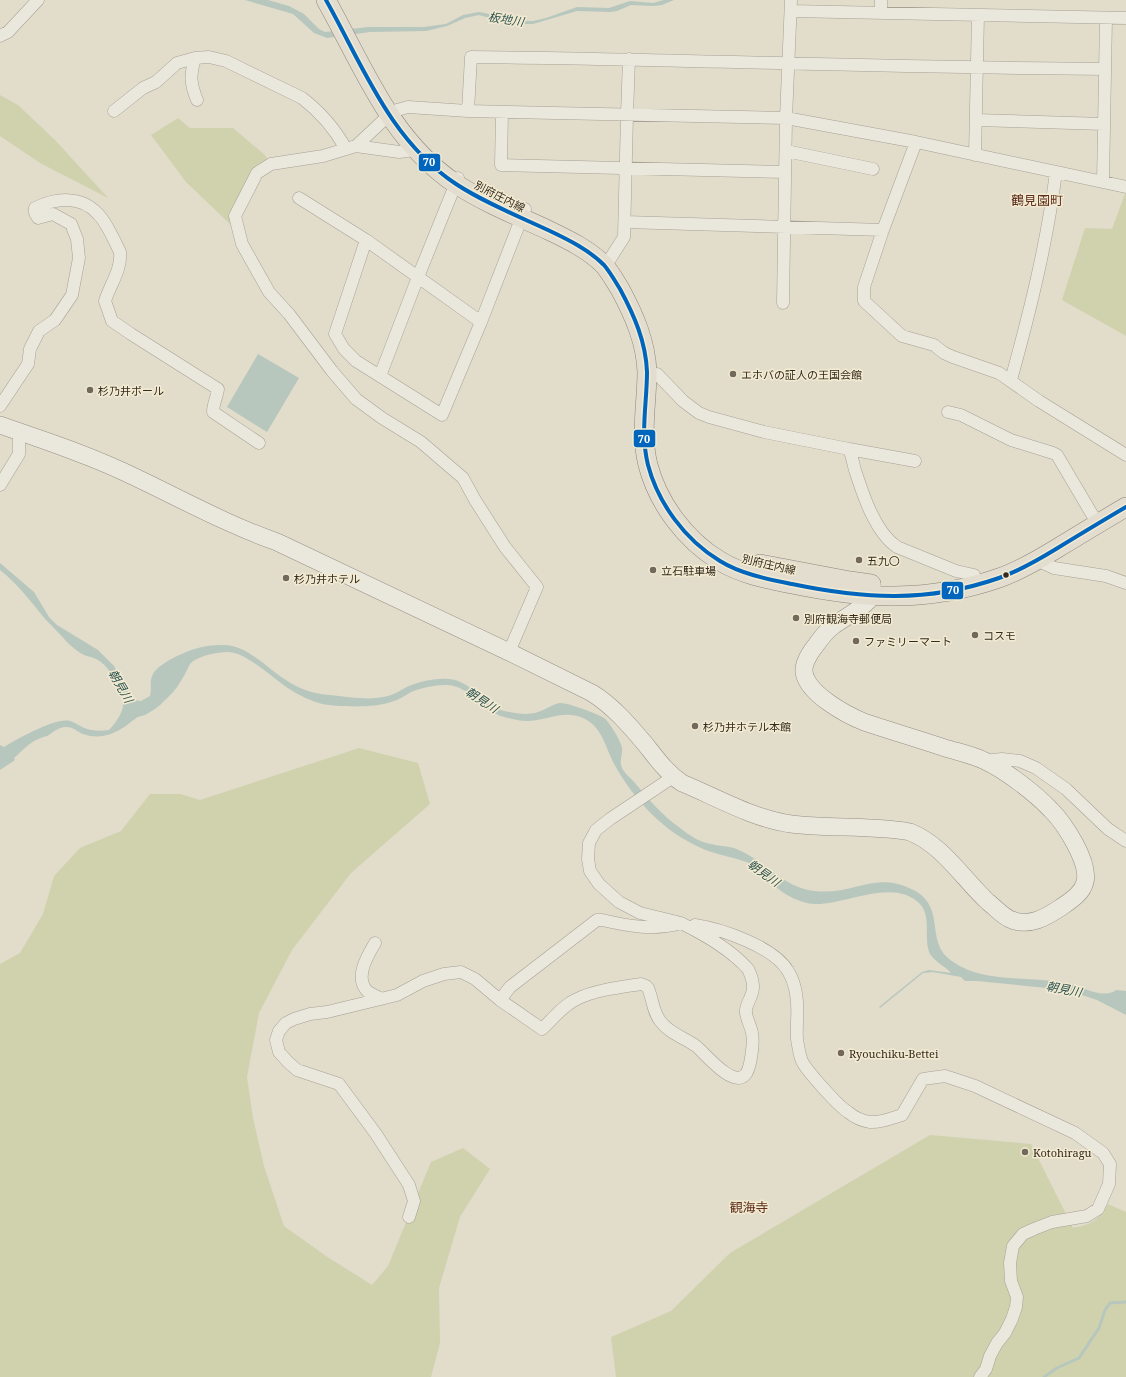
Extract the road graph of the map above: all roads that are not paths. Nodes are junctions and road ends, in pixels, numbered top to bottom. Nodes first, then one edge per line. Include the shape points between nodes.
1 (38, 0) edge
2 (880, 0) edge
3 (334, 1) edge
4 (791, 6) edge
5 (881, 13) junction
6 (978, 16) junction
7 (1106, 18) junction
8 (1126, 18) edge
9 (0, 36) edge
10 (195, 58) junction
11 (629, 59) junction
12 (788, 63) junction
13 (977, 68) junction
14 (1105, 69) junction
15 (197, 100) dead end
16 (114, 111) dead end
17 (468, 111) junction
18 (502, 112) junction
19 (393, 113) junction
20 (627, 115) junction
21 (786, 118) junction
22 (976, 120) junction
23 (1104, 124) junction
24 (916, 142) junction
25 (351, 147) junction
26 (415, 150) junction
27 (786, 151) junction
28 (975, 155) junction
29 (626, 168) junction
30 (873, 169) dead end
31 (785, 172) junction
32 (1056, 172) junction
33 (458, 179) junction
34 (1103, 182) junction
35 (1126, 187) edge
36 (300, 198) dead end
37 (523, 213) junction
38 (624, 222) junction
39 (784, 226) junction
40 (883, 230) junction
41 (366, 240) junction
42 (610, 259) junction
43 (418, 276) junction
44 (783, 303) dead end
45 (481, 322) junction
46 (657, 374) junction
47 (380, 376) junction
48 (1011, 380) junction
49 (0, 406) edge
50 (948, 412) dead end
51 (0, 425) edge
52 (19, 432) junction
53 (259, 443) dead end
54 (848, 449) junction
55 (1126, 455) edge
56 (915, 461) dead end
57 (0, 485) edge
58 (1126, 496) edge
59 (1126, 507) edge
60 (1093, 516) junction
61 (1037, 560) junction
62 (974, 576) junction
63 (1126, 583) edge
64 (872, 590) junction
65 (509, 652) junction
66 (985, 760) junction
67 (670, 779) junction
68 (1126, 840) edge
69 (681, 923) junction
70 (375, 942) dead end
71 (381, 999) junction
72 (500, 1000) junction
73 (409, 1217) dead end
74 (980, 1377) edge

1 - 9 street via 8,32
2 - 5 street
3 - 19 main road, 別府庄内線
4 - 5 street
4 - 12 street
5 - 6 street
6 - 7 street
6 - 13 street
7 - 8 street
7 - 14 street
10 - 15 street via 191,71 192,88
10 - 16 street via 177,64
10 - 25 street via 209,57 226,62 302,98
11 - 12 street
11 - 17 street via 471,57
11 - 20 street
12 - 13 street
12 - 21 street
13 - 14 street
13 - 22 street
14 - 23 street
17 - 18 street
17 - 19 street via 408,107
18 - 20 street
18 - 29 street via 501,165
19 - 25 street
19 - 26 main road, 別府庄内線
19 - 33 main road, 別府庄内線
20 - 21 street
20 - 29 street
21 - 24 street
21 - 27 street
22 - 23 street
22 - 28 street
23 - 34 street
24 - 28 street
24 - 40 street
25 - 26 street via 398,152
25 - 65 street via 323,156 271,164 257,173 235,216 242,244 269,292 356,399 422,442 463,478 505,547 537,587
26 - 33 main road, 別府庄内線 via 436,169
27 - 30 street
27 - 31 street
28 - 32 street
29 - 31 street
29 - 38 street
31 - 39 street
32 - 34 street
32 - 48 street via 1042,261
33 - 37 main road, 別府庄内線 via 479,187
33 - 43 street
34 - 35 street
36 - 41 street
37 - 42 main road, 別府庄内線 via 584,239
37 - 45 street
37 - 64 main road, 別府庄内線 via 598,260 615,281 632,313 646,358 643,426 648,463 660,496 688,535 720,561 750,574 834,592
38 - 39 street
38 - 42 street via 624,237
39 - 40 street
39 - 44 street
40 - 48 street via 864,287 863,297 866,303 902,336 934,345 944,353 999,373
41 - 43 street
41 - 47 street via 334,334 356,361
42 - 46 main road, 別府庄内線 via 644,313 654,342
43 - 45 street
43 - 47 street
45 - 47 street via 442,415
46 - 54 street via 683,401 709,417 764,432
46 - 64 main road, 別府庄内線 via 653,425 656,457 670,495 698,532 733,556 850,581
48 - 55 street via 1039,401
49 - 53 street via 28,364 30,349 39,331 55,320 72,296 79,258 77,239 71,224 53,214 38,218 35,213 35,208 68,199 81,201 98,214 120,252 119,266 105,301 112,321 218,389 213,412
50 - 60 street via 961,415 1011,440 1057,455
51 - 52 street
52 - 57 street via 19,454
52 - 65 street via 122,471 247,532 277,542
54 - 56 street
54 - 62 street via 869,506 883,534 890,542 956,571
58 - 60 main road, 別府庄内線
59 - 61 main road, 別府庄内線
60 - 62 main road, 別府庄内線 via 1017,560
61 - 63 street via 1054,568 1106,576
61 - 64 main road, 別府庄内線 via 1002,577 933,594 899,597
62 - 64 main road, 別府庄内線
64 - 66 street via 865,604 829,630 810,653 804,672 810,684 816,692 834,705 864,722
65 - 67 street via 603,700 636,733
66 - 67 street via 1007,774 1050,809 1068,833 1083,862 1085,881 1079,893 1040,920 1021,922 1007,917 978,892 935,847 910,832 770,820
66 - 68 street via 1020,761 1036,768 1066,788 1108,829
67 - 69 street via 596,830 589,843 588,859 590,871 599,884 628,908 645,915
69 - 72 street via 658,928 634,927 597,920 510,987
69 - 72 street via 717,943 745,965 751,974 753,989 746,1014 752,1033 752,1045 747,1072 742,1077 720,1070 698,1047 664,1026 657,1016 648,988 641,984 597,992 577,999 542,1029
69 - 74 street via 742,939 782,962 794,984 798,1044 803,1062 840,1106 852,1115 871,1122 902,1115 923,1079 945,1076 975,1086 1075,1133 1103,1153 1110,1164 1109,1184 1098,1209 1087,1216 1052,1222 1034,1229 1023,1234 1013,1246 1010,1263 1011,1281 1017,1297 1016,1307 1012,1320
70 - 71 street via 363,968 363,981 367,990
71 - 72 street via 397,995 423,981 461,972 475,979
71 - 73 street via 294,1019 279,1031 276,1040 279,1052 298,1070 339,1084 344,1090 409,1185 414,1201

